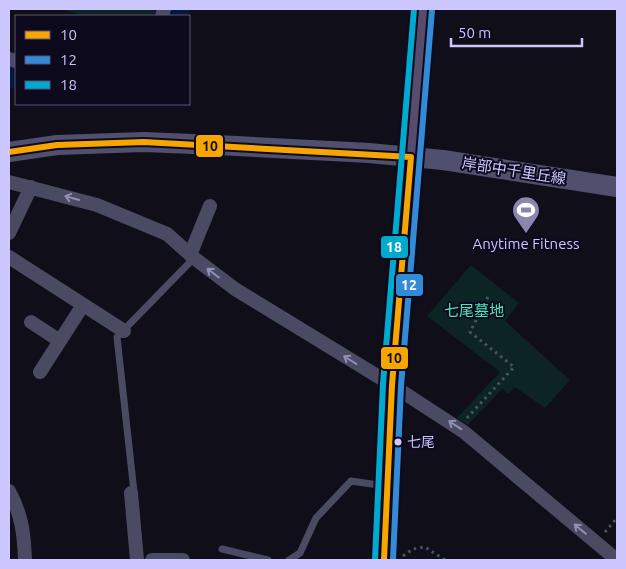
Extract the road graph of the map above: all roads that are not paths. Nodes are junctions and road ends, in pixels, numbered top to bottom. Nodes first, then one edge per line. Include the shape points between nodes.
1 (423, 9) edge
2 (9, 152) edge
3 (411, 157) junction
4 (9, 182) edge
5 (617, 187) edge
6 (31, 188) junction
7 (210, 206) dead end
8 (9, 233) edge
9 (192, 256) junction
10 (9, 257) edge
11 (83, 305) junction
12 (31, 322) dead end
13 (124, 331) junction
14 (60, 340) junction
15 (40, 372) dead end
16 (392, 385) junction
17 (388, 486) junction
18 (9, 491) edge
19 (131, 493) joint
20 (222, 548) dead end
21 (391, 559) edge
22 (24, 560) edge
23 (138, 560) edge
24 (152, 560) edge
25 (183, 560) edge
26 (268, 560) edge
27 (289, 560) edge
28 (617, 560) edge

1 - 3 main road
2 - 3 main road, 岸部中千里丘線 via 57,145 144,142
3 - 5 main road, 岸部中千里丘線
3 - 16 main road
4 - 6 street
6 - 8 street
9 -> 6 street via 167,234 115,212
7 - 9 street
9 - 13 lane
16 -> 9 street via 235,289
10 - 11 street
11 - 13 street
11 - 14 street
12 - 14 street
13 - 19 lane via 117,337 134,492
14 - 15 street
16 - 17 main road
28 -> 16 street via 458,427
17 - 21 main road
17 - 27 lane via 351,481 316,518 300,553
18 - 22 street via 24,531
19 - 23 street
20 - 26 lane
24 - 25 street

